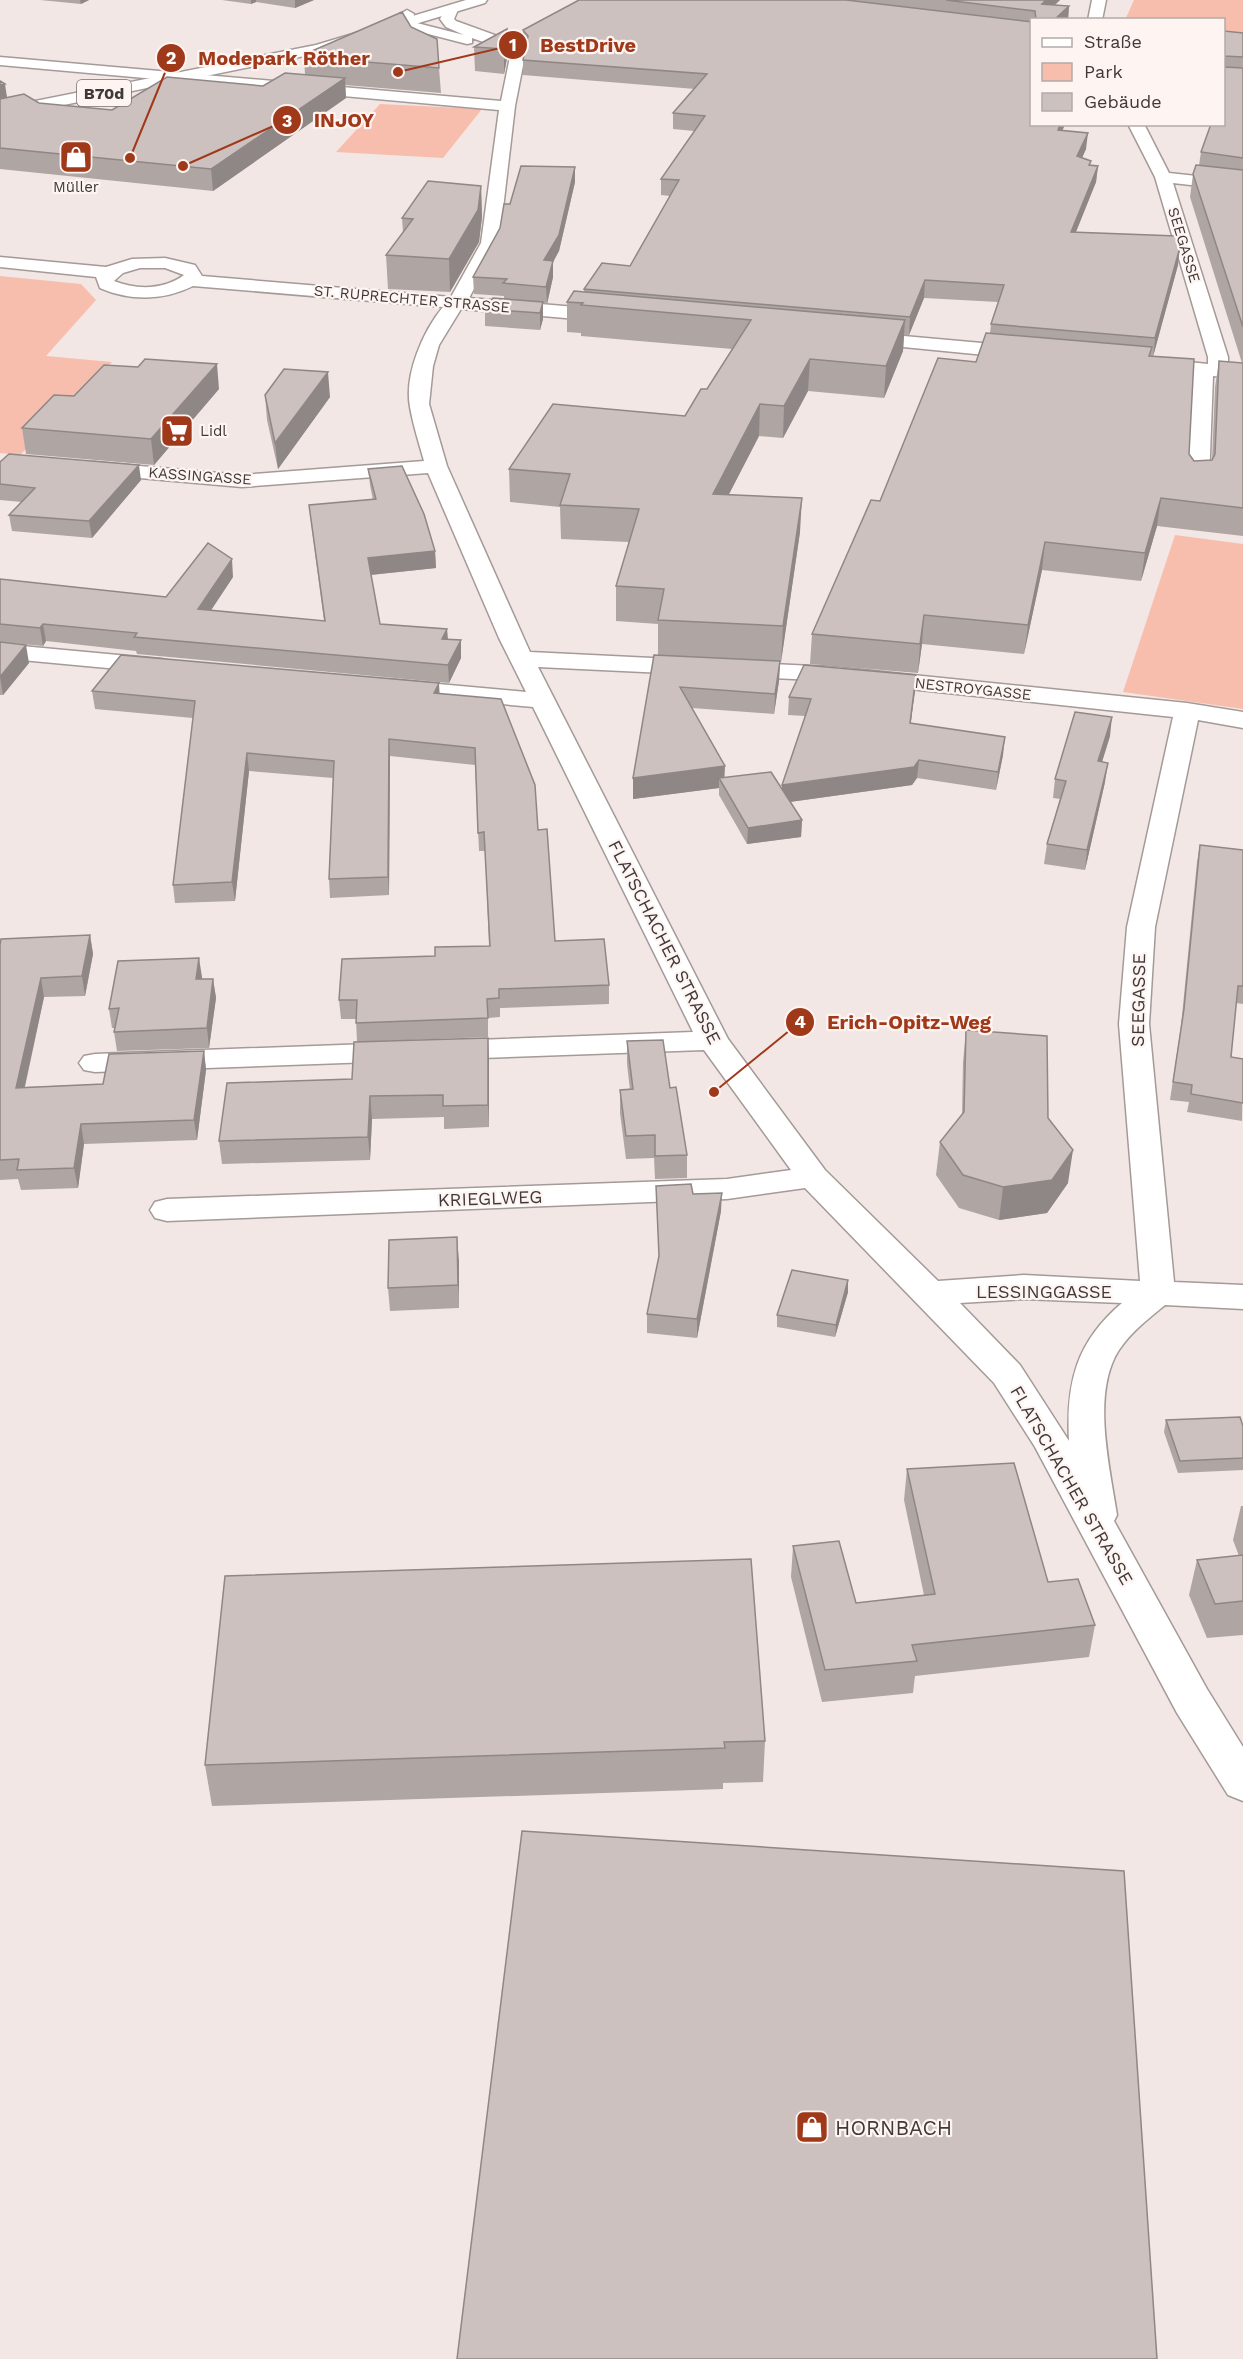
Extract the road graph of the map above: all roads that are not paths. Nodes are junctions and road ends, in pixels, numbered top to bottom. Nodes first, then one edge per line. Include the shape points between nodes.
1 (480, 0) edge
2 (1099, 0) edge
3 (450, 5) edge
4 (1095, 18) edge
5 (407, 19) junction
6 (0, 61) edge
7 (515, 61) junction
8 (183, 77) junction
9 (507, 106) junction
10 (0, 112) edge
11 (1137, 126) edge
12 (1163, 177) junction
13 (1243, 186) edge
14 (0, 262) edge
15 (108, 273) junction
16 (190, 280) junction
17 (456, 302) junction
18 (628, 317) edge
19 (838, 336) edge
20 (1040, 354) edge
21 (1133, 363) edge
22 (1210, 370) junction
23 (1243, 373) edge
24 (436, 466) junction
25 (77, 467) edge
26 (1198, 481) edge
27 (0, 651) edge
28 (522, 659) junction
29 (190, 669) edge
30 (367, 685) edge
31 (545, 701) junction
32 (1187, 711) junction
33 (1243, 720) edge
34 (713, 1040) junction
35 (94, 1063) dead end
36 (813, 1178) junction
37 (167, 1210) dead end
38 (930, 1293) junction
39 (1158, 1293) junction
40 (1243, 1297) edge
41 (1100, 1529) junction
42 (1243, 1783) edge

1 - 3 street, B70d
2 - 4 street
3 - 5 street, B70d
3 - 7 street via 447,22 513,46 519,50
5 - 7 street
5 - 8 street, B70d via 319,50
6 - 8 street
7 - 9 street, FLATSCHACHER STRASSE
8 - 9 street
8 - 10 street, B70d
9 - 17 street, FLATSCHACHER STRASSE via 490,243
11 - 12 street, SEEGASSE
12 - 13 street
12 - 22 street, SEEGASSE via 1218,357
14 - 15 street
15 - 16 street via 132,264 165,263 189,269
15 - 16 street via 106,284 132,292 165,290
16 - 17 street, ST. RUPRECHTER STRASSE
17 - 18 street, ST. RUPRECHTER STRASSE
17 - 24 street, FLATSCHACHER STRASSE via 429,345 423,366 419,404
19 - 20 street
21 - 22 street
22 - 23 street
22 - 26 street, SEEGASSE
24 - 25 street, KASSINGASSE via 242,481
24 - 28 street, FLATSCHACHER STRASSE
27 - 29 street
28 - 31 street, FLATSCHACHER STRASSE
28 - 32 street, NESTROYGASSE via 834,674
30 - 31 street
31 - 34 street, FLATSCHACHER STRASSE
32 - 33 street, NESTROYGASSE
32 - 39 street, SEEGASSE via 1141,927 1134,1024
34 - 35 street
34 - 36 street, FLATSCHACHER STRASSE
36 - 37 street, KRIEGLWEG via 726,1189
36 - 38 street, FLATSCHACHER STRASSE
38 - 39 street, LESSINGGASSE via 1024,1287
38 - 41 street, FLATSCHACHER STRASSE via 1007,1374
39 - 40 street, LESSINGGASSE
39 - 41 street, LESSINGGASSE via 1115,1329 1096,1356 1085,1398
41 - 42 street, FLATSCHACHER STRASSE via 1192,1701

